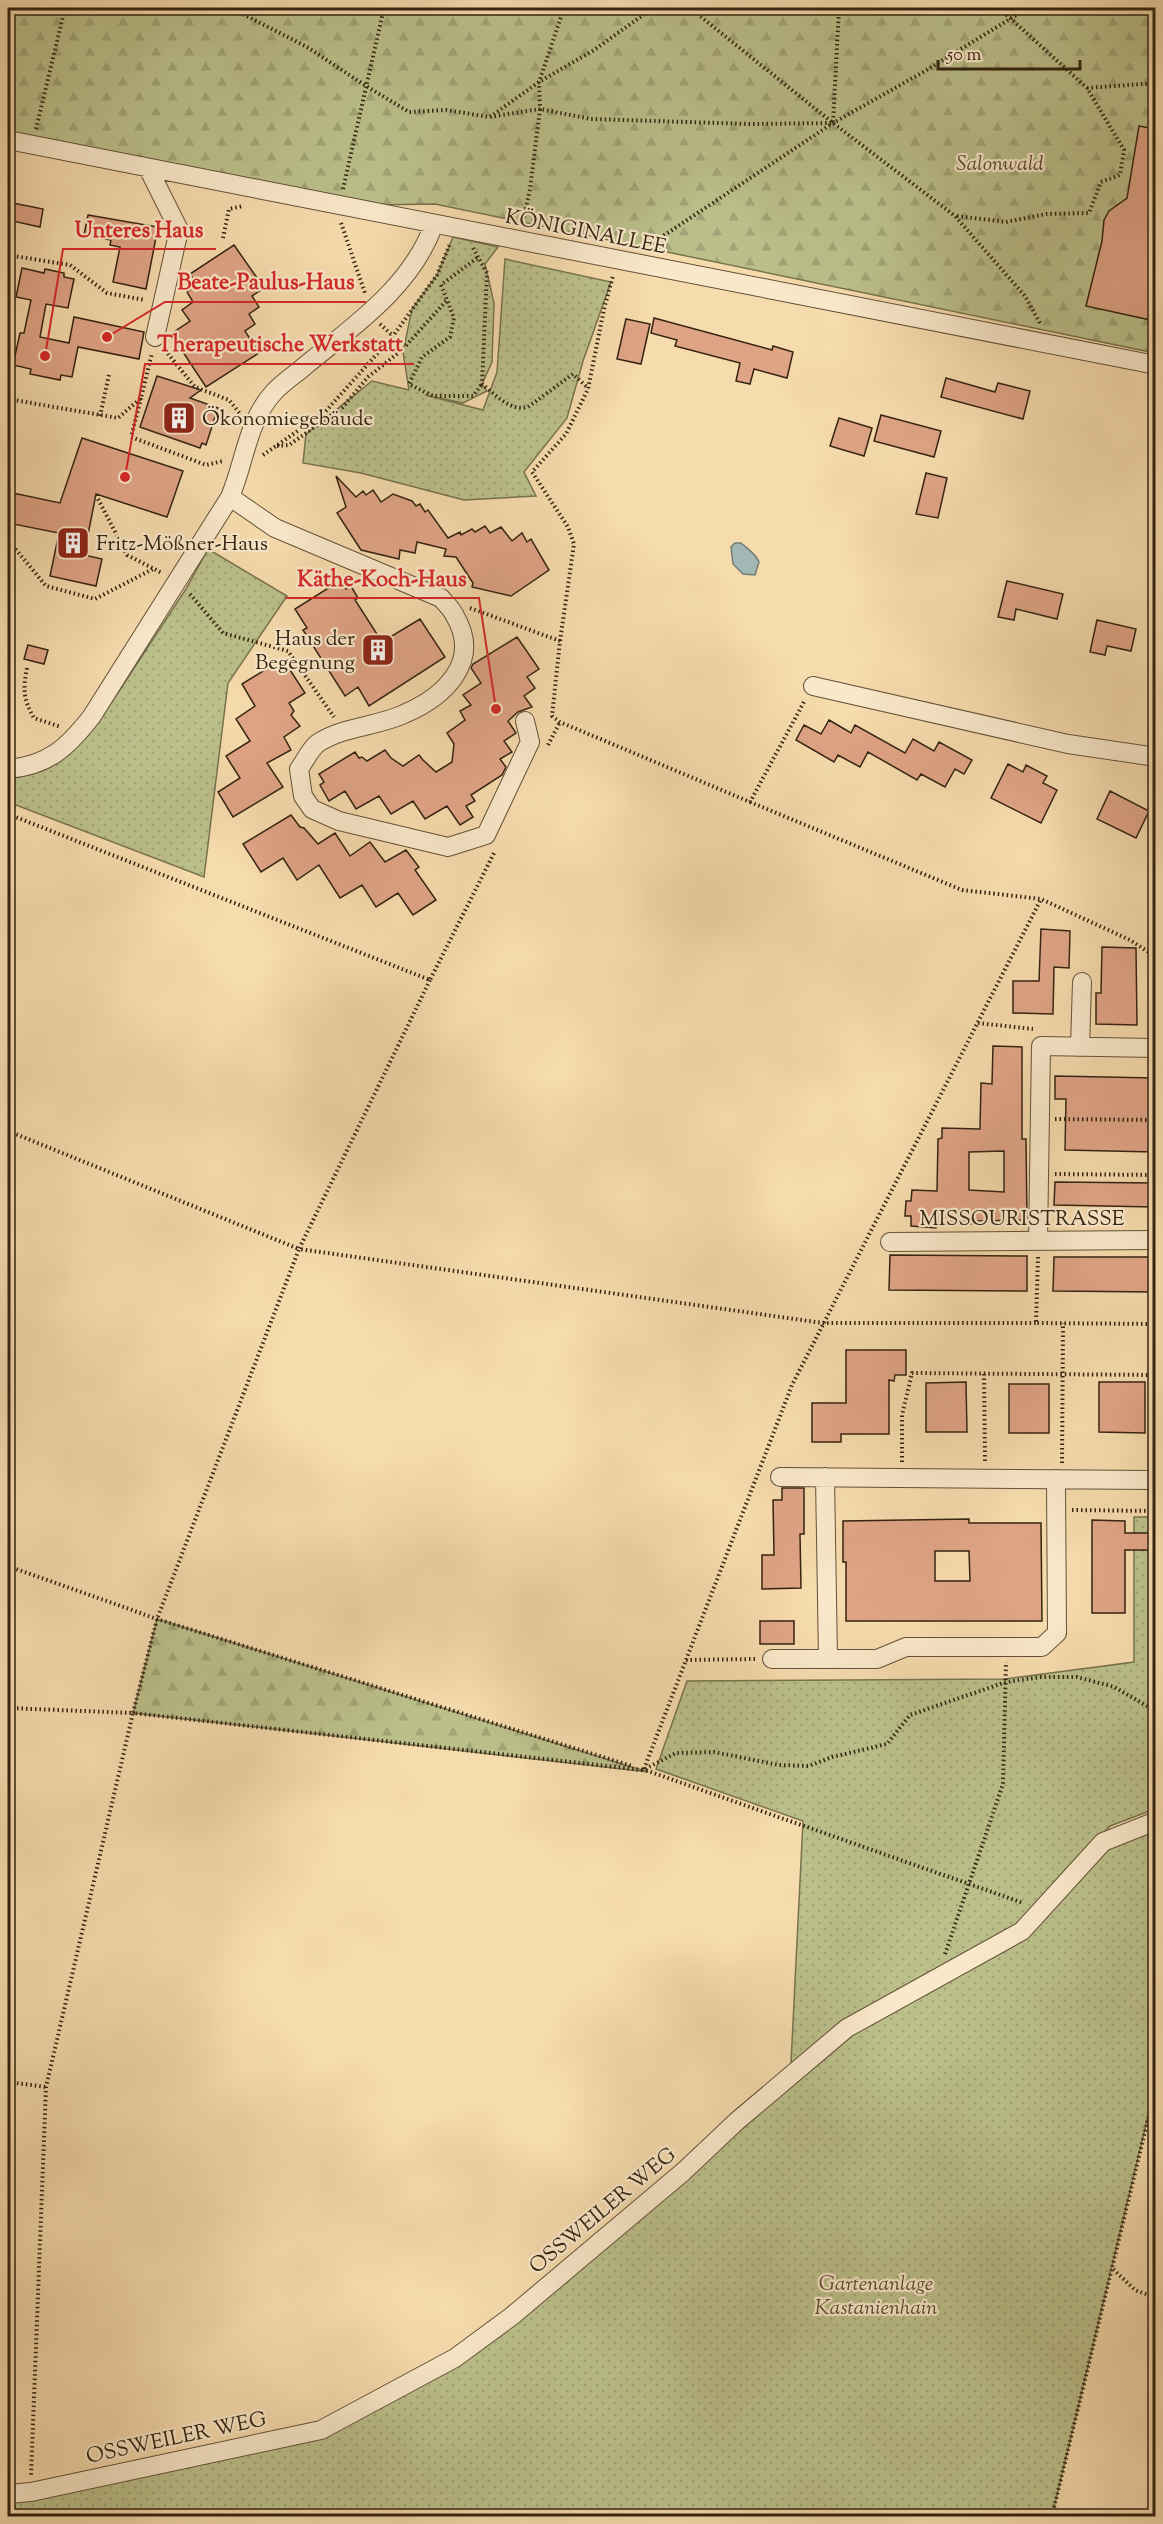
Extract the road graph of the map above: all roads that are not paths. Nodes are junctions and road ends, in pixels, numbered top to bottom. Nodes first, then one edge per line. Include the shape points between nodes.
1 (8, 140) edge
2 (148, 168) junction
3 (434, 224) junction
4 (155, 337) road end
5 (1155, 365) edge
6 (230, 497) junction
7 (813, 686) road end
8 (525, 722) dead end
9 (1155, 757) edge
10 (8, 769) edge
11 (1082, 982) dead end
12 (1080, 1047) junction
13 (1155, 1048) edge
14 (1038, 1240) junction
15 (1155, 1240) edge
16 (890, 1242) dead end
17 (780, 1477) dead end
18 (825, 1477) junction
19 (1059, 1479) junction
20 (1155, 1480) edge
21 (772, 1659) road end
22 (828, 1659) junction
23 (1155, 1821) edge
24 (8, 2494) edge

1 - 2 street, KÖNIGINALLEE
2 - 3 street, KÖNIGINALLEE
2 - 4 street via 179,230
3 - 5 street, KÖNIGINALLEE
3 - 6 street via 416,262 368,314 274,392 261,409
6 - 8 street via 275,528 441,598 456,616 464,649 452,682 432,699 404,714 343,730 315,745 299,769 303,796 312,810 339,821 448,848 486,835 530,742
6 - 10 street via 79,733 50,759
7 - 9 street via 1068,744
11 - 12 street
12 - 13 street
12 - 14 street via 1041,1046
14 - 15 street, MISSOURISTRASSE
14 - 16 street, MISSOURISTRASSE
17 - 18 street
18 - 19 street
18 - 22 street
19 - 20 street
19 - 22 street via 1057,1633 1042,1647 906,1647 877,1659
21 - 22 street
23 - 24 street, OSSWEILER WEG via 1103,1842 1022,1931 847,2028 512,2316 455,2358 321,2430

